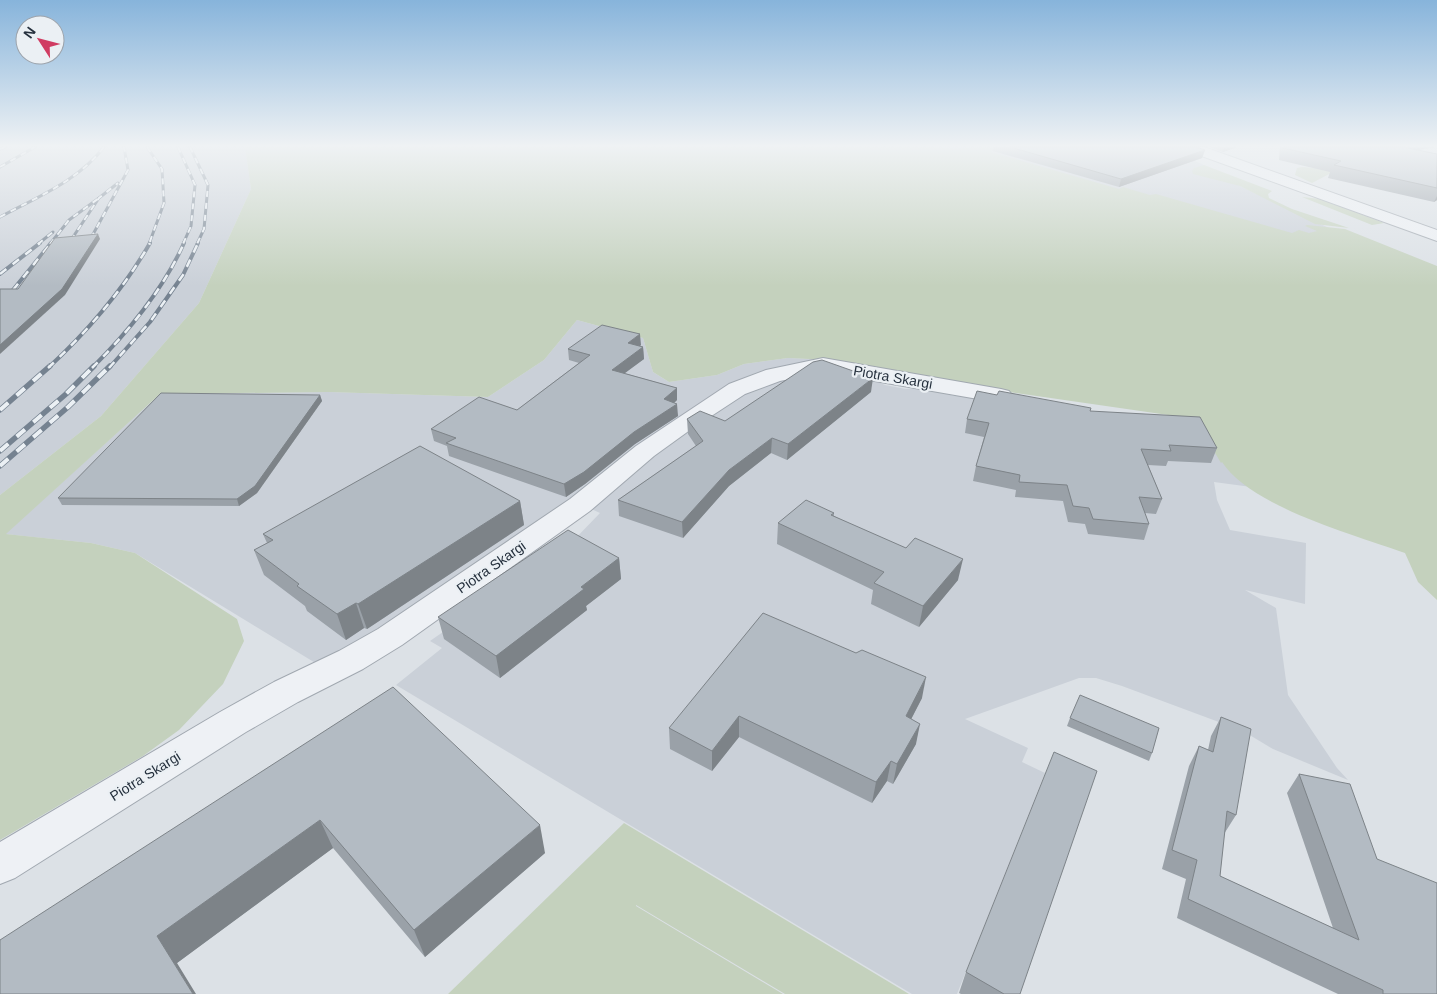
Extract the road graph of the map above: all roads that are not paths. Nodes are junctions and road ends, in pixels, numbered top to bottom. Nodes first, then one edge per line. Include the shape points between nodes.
1 (1323, 193) edge
2 (1437, 236) edge
3 (1001, 396) edge
4 (0, 864) edge

1 - 2 street
3 - 4 street, Piotra Skargi via 823,365 774,375 737,389 674,430 580,505 390,637 233,722

